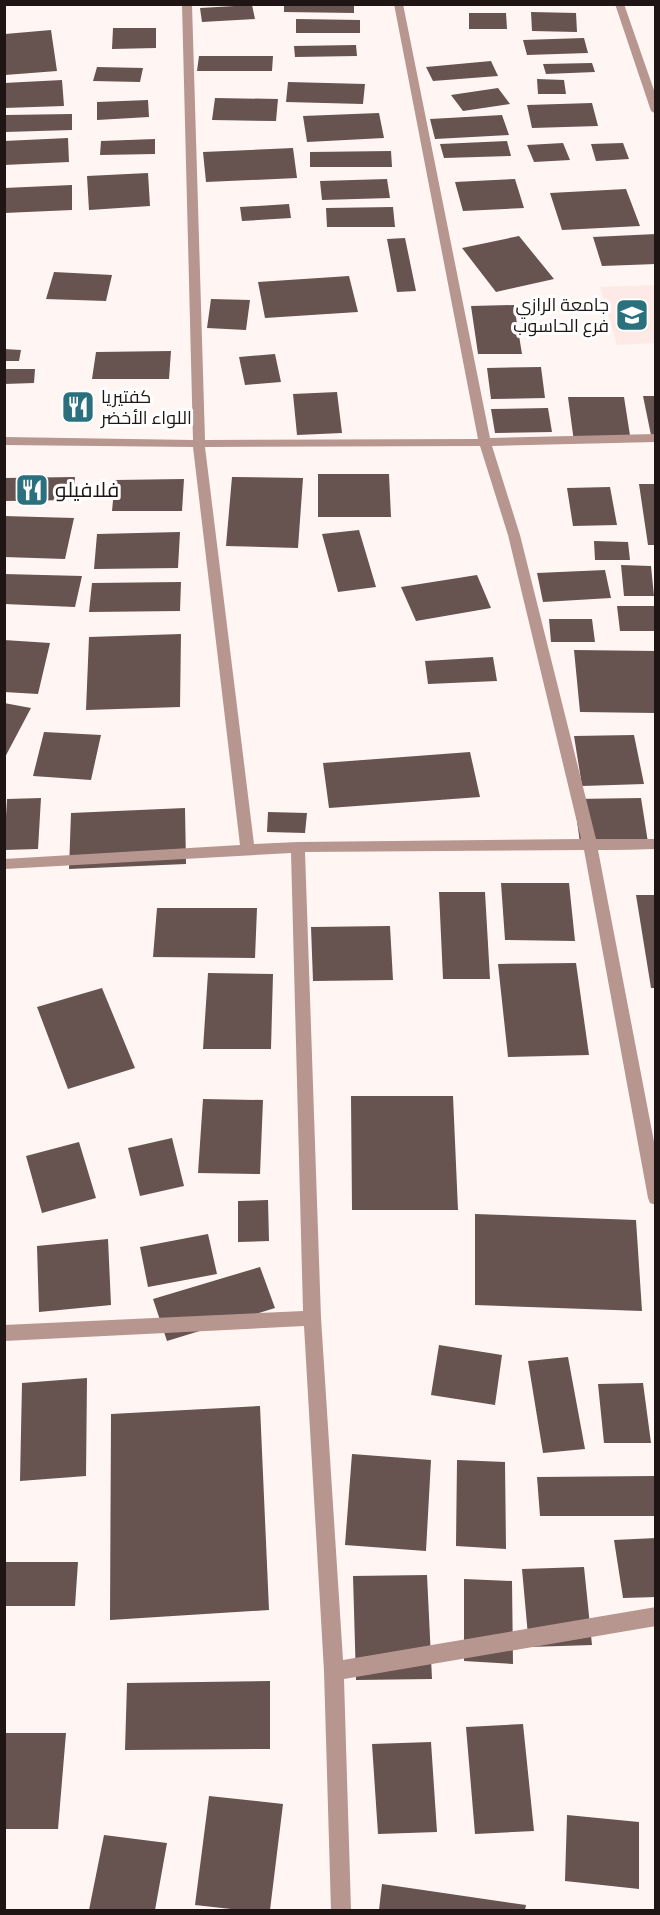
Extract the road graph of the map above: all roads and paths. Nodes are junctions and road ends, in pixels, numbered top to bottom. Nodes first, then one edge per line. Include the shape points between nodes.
1 (188, 4) edge
2 (398, 4) edge
3 (620, 4) edge
4 (655, 110) edge
5 (656, 438) edge
6 (4, 441) edge
7 (485, 443) junction
8 (199, 445) junction
9 (656, 844) edge
10 (590, 845) junction
11 (297, 847) junction
12 (248, 851) junction
13 (4, 864) edge
14 (656, 1198) edge
15 (312, 1318) junction
16 (4, 1333) edge
17 (656, 1616) edge
18 (334, 1671) junction
19 (341, 1911) edge

1 - 8 street
2 - 7 street
3 - 4 street
5 - 7 street
6 - 8 street
7 - 8 street
7 - 10 street via 514,535
8 - 12 street
9 - 10 street
10 - 11 street
10 - 14 street
11 - 12 street
11 - 15 street
12 - 13 street
15 - 16 street
15 - 18 street
17 - 18 street
18 - 19 street

